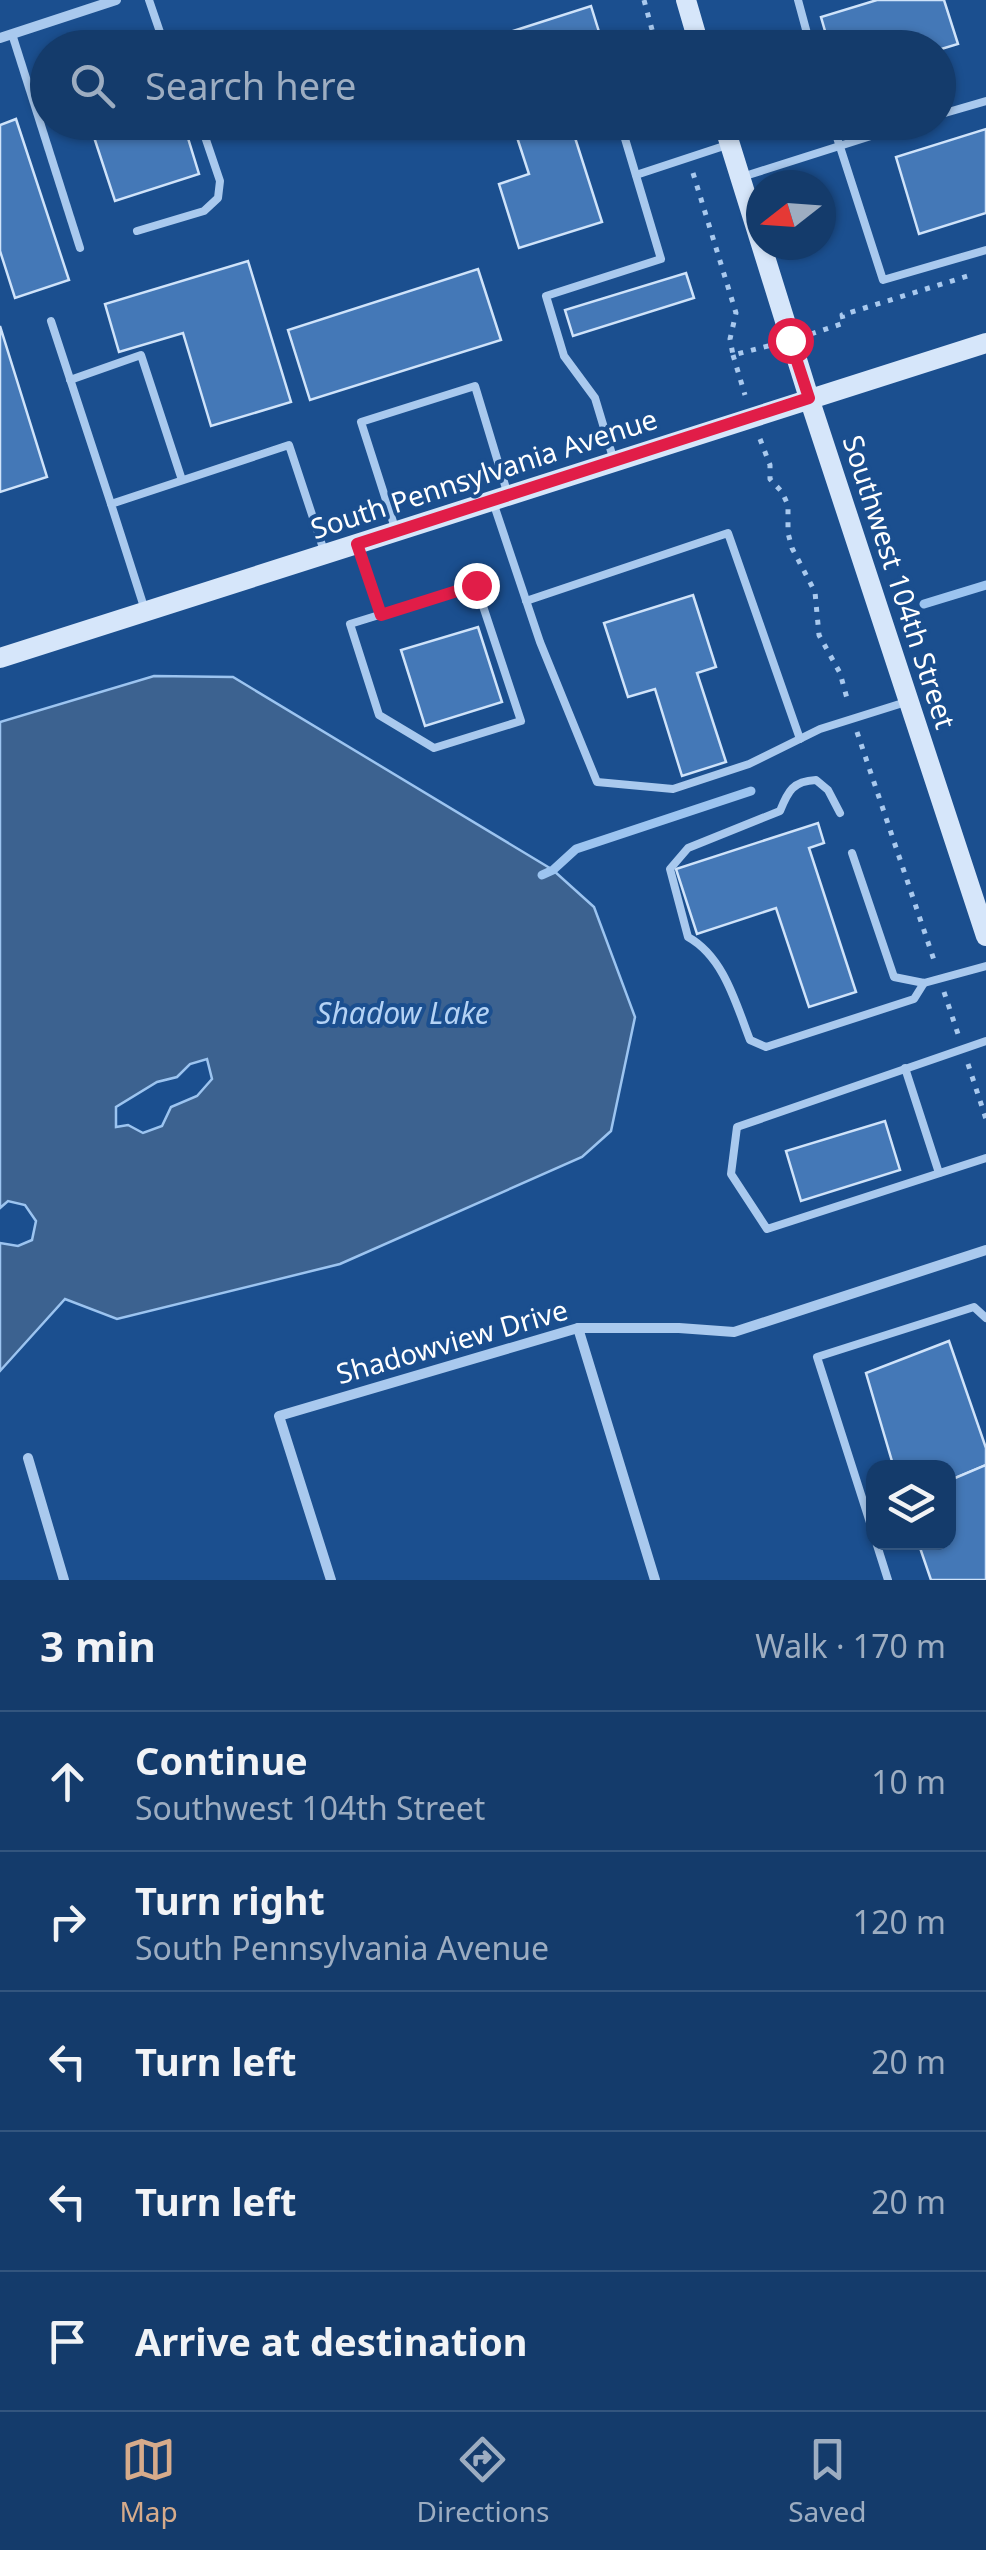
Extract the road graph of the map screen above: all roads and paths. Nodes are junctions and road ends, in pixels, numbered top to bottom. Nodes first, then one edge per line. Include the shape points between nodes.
1 (116, 0) edge
2 (149, 0) edge
3 (644, 0) edge
4 (686, 0) edge
5 (798, 0) edge
6 (159, 30) edge
7 (652, 30) edge
8 (695, 30) edge
9 (807, 30) edge
10 (6, 36) edge
11 (986, 101) edge
12 (30, 105) edge
13 (956, 110) edge
14 (42, 140) edge
15 (206, 140) edge
16 (625, 140) edge
17 (729, 140) edge
18 (837, 140) edge
19 (855, 140) edge
20 (730, 144) junction
21 (838, 145) junction
22 (636, 175) junction
23 (740, 178) junction
24 (137, 231) dead end
25 (80, 248) dead end
26 (986, 250) edge
27 (51, 321) dead end
28 (986, 343) edge
29 (70, 380) junction
30 (809, 398) junction
31 (614, 461) junction
32 (182, 480) junction
33 (500, 498) junction
34 (111, 504) junction
35 (396, 531) junction
36 (357, 544) junction
37 (325, 554) junction
38 (526, 600) junction
39 (146, 612) junction
40 (381, 615) junction
41 (0, 658) edge
42 (909, 701) junction
43 (800, 738) junction
44 (840, 813) dead end
45 (852, 853) dead end
46 (986, 936) edge
47 (986, 966) edge
48 (924, 983) junction
49 (986, 1041) edge
50 (904, 1068) junction
51 (986, 1158) edge
52 (939, 1173) junction
53 (986, 1250) edge
54 (986, 1318) edge
55 (578, 1328) junction
56 (28, 1458) dead end
57 (866, 1510) edge
58 (879, 1550) edge
59 (64, 1580) edge
60 (332, 1580) edge
61 (655, 1580) edge
62 (888, 1580) edge

1 - 10 street
2 - 6 lane
3 - 7 path
4 - 8 main road
5 - 9 lane
10 - 12 lane
11 - 13 lane
14 - 25 lane
15 - 24 lane via 220,181 218,198 204,211
16 - 22 lane
17 - 20 main road, Southwest 104th Street
18 - 21 lane
19 - 21 lane
20 - 22 lane
20 - 23 main road, Southwest 104th Street
21 - 23 lane
21 - 26 lane via 883,280
22 - 31 lane via 662,259 546,296 564,356 595,398
23 - 30 main road, Southwest 104th Street
27 - 29 lane
28 - 30 main road, South Pennsylvania Avenue
29 - 32 lane via 141,355
29 - 34 lane
30 - 31 main road, South Pennsylvania Avenue
30 - 42 main road, Southwest 104th Street
31 - 33 main road, South Pennsylvania Avenue
32 - 34 lane
32 - 37 lane via 289,445
33 - 35 main road, South Pennsylvania Avenue
33 - 35 lane via 475,386 360,422
33 - 38 lane
34 - 39 lane
35 - 36 main road, South Pennsylvania Avenue
36 - 37 main road, South Pennsylvania Avenue
36 - 40 lane
37 - 39 main road, South Pennsylvania Avenue
38 - 43 lane via 597,782 673,789
38 - 43 lane via 728,533
39 - 41 main road, South Pennsylvania Avenue
40 - 40 lane via 350,624 379,716 434,748 521,720 476,585
42 - 43 lane
42 - 46 main road, Southwest 104th Street
44 - 48 lane via 816,780 801,781 780,811 688,848 670,869 688,937 702,945 727,981 750,1040 766,1047 914,999
45 - 48 lane via 894,977
47 - 48 lane
49 - 50 lane
50 - 52 lane
50 - 52 lane via 737,1127 731,1174 767,1229
51 - 52 lane
53 - 55 street, Shadowview Drive via 734,1332
54 - 57 lane via 974,1306 817,1357
55 - 60 street, Shadowview Drive via 279,1416
55 - 61 street
56 - 59 street
58 - 62 lane

